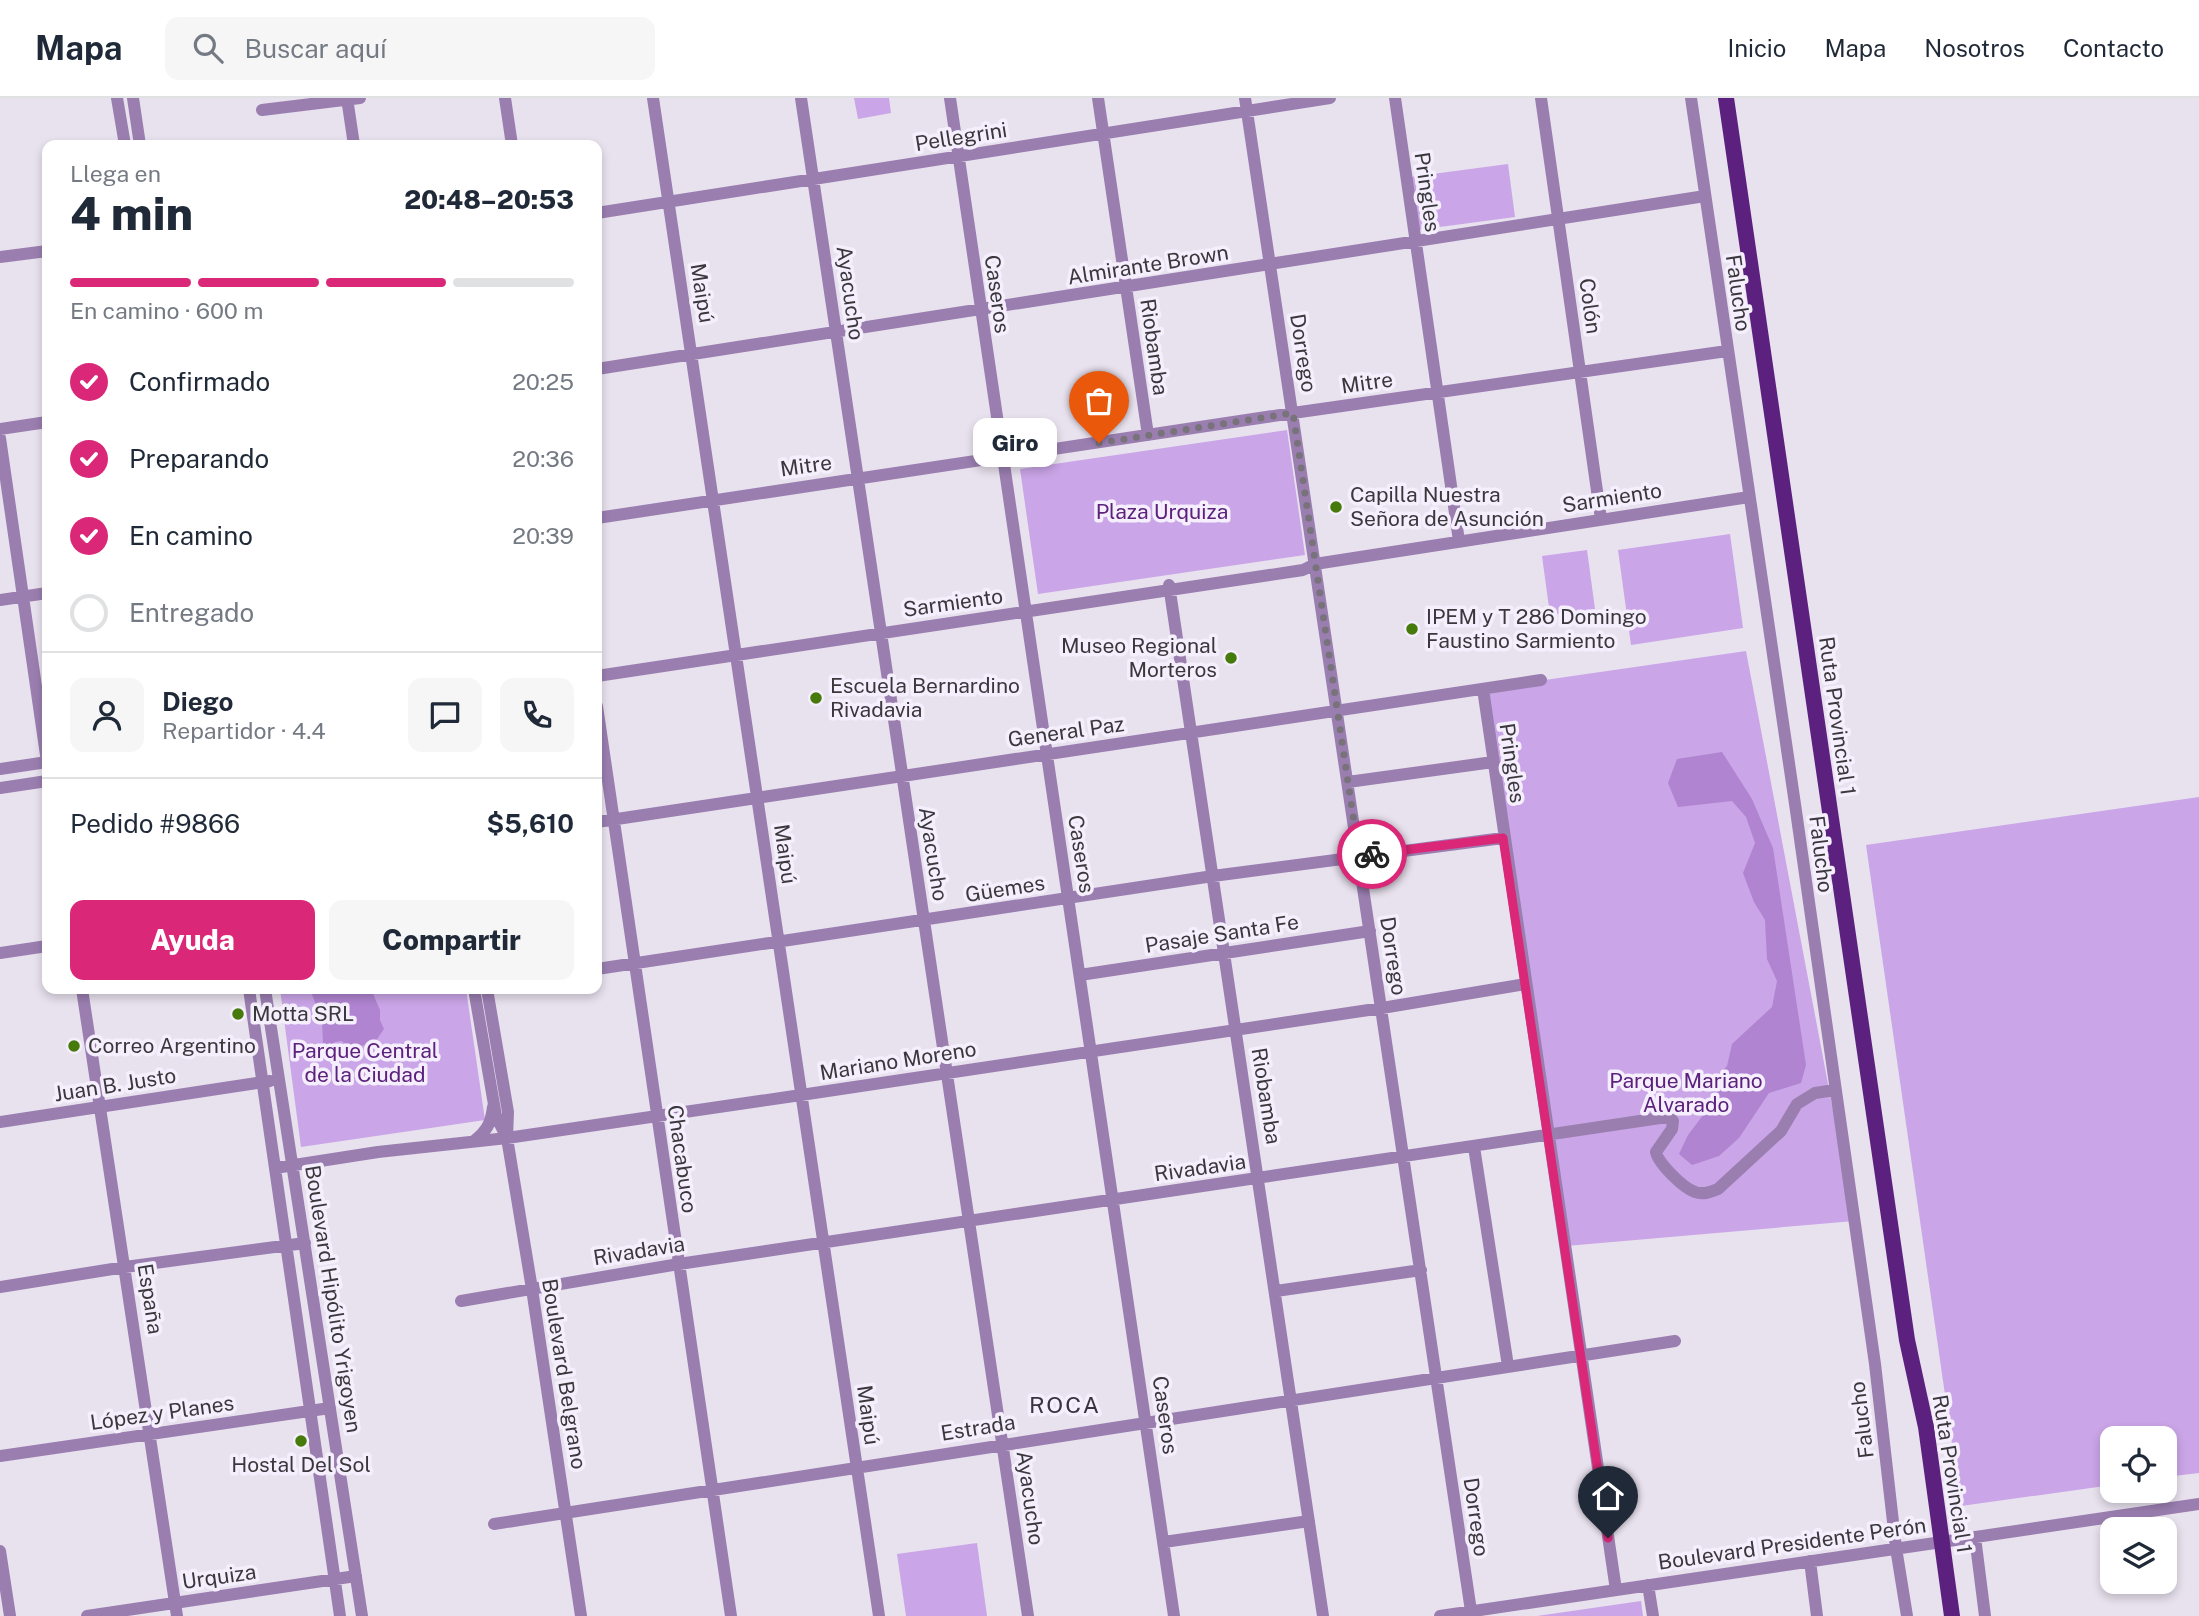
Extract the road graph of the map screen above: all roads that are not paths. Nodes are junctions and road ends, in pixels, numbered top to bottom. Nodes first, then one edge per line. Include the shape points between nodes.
1 (117, 98) edge
2 (133, 98) edge
3 (505, 98) edge
4 (653, 98) edge
5 (802, 98) edge
6 (950, 98) edge
7 (1098, 98) edge
8 (1330, 98) edge
9 (1395, 98) edge
10 (1541, 98) edge
11 (1691, 98) edge
12 (1726, 98) edge
13 (351, 99) edge
14 (1246, 105) edge
15 (262, 110) dead end
16 (1103, 134) junction
17 (124, 140) edge
18 (139, 140) edge
19 (354, 140) edge
20 (511, 140) edge
21 (958, 156) junction
22 (814, 179) junction
23 (1704, 196) junction
24 (668, 202) junction
25 (602, 212) edge
26 (1558, 220) junction
27 (1415, 243) junction
28 (42, 252) edge
29 (0, 257) edge
30 (1270, 265) junction
31 (1126, 288) junction
32 (980, 310) junction
33 (836, 332) junction
34 (1727, 351) junction
35 (693, 355) junction
36 (602, 368) edge
37 (1580, 370) junction
38 (1437, 393) junction
39 (1293, 413) junction
40 (42, 423) edge
41 (0, 429) edge
42 (1148, 435) junction
43 (0, 438) edge
44 (1002, 458) junction
45 (858, 478) junction
46 (1749, 497) junction
47 (714, 498) junction
48 (602, 517) edge
49 (1601, 519) junction
50 (1459, 541) junction
51 (1315, 564) junction
52 (1169, 586) junction
53 (42, 594) edge
54 (23, 596) junction
55 (0, 600) edge
56 (1025, 608) junction
57 (880, 629) junction
58 (736, 651) junction
59 (602, 666) edge
60 (602, 675) edge
61 (1541, 680) dead end
62 (1483, 689) junction
63 (1337, 712) junction
64 (42, 727) edge
65 (1192, 733) junction
66 (602, 742) edge
67 (1047, 754) junction
68 (1493, 762) junction
69 (42, 763) edge
70 (0, 769) edge
71 (902, 776) junction
72 (42, 782) edge
73 (1348, 782) junction
74 (0, 788) edge
75 (758, 799) junction
76 (613, 820) junction
77 (602, 821) edge
78 (1503, 838) junction
79 (1359, 856) junction
80 (1213, 876) junction
81 (1068, 899) junction
82 (924, 921) junction
83 (1370, 931) junction
84 (779, 942) junction
85 (42, 947) edge
86 (0, 953) edge
87 (1225, 953) junction
88 (634, 963) junction
89 (602, 968) edge
90 (1080, 975) junction
91 (1526, 984) junction
92 (83, 994) edge
93 (250, 994) edge
94 (266, 994) edge
95 (475, 994) edge
96 (488, 994) edge
97 (1382, 1008) junction
98 (1236, 1030) junction
99 (1091, 1051) junction
100 (947, 1073) junction
101 (278, 1080) junction
102 (262, 1082) junction
103 (1835, 1090) junction
104 (801, 1095) junction
105 (494, 1104) junction
106 (100, 1107) junction
107 (656, 1116) junction
108 (0, 1122) edge
109 (1549, 1136) junction
110 (507, 1138) junction
111 (474, 1141) junction
112 (1474, 1147) junction
113 (1404, 1157) junction
114 (293, 1165) junction
115 (275, 1168) junction
116 (1259, 1179) junction
117 (1114, 1200) junction
118 (969, 1221) junction
119 (305, 1243) junction
120 (823, 1243) junction
121 (286, 1247) junction
122 (679, 1264) junction
123 (125, 1267) junction
124 (1421, 1270) junction
125 (0, 1287) edge
126 (532, 1289) junction
127 (1276, 1291) junction
128 (461, 1301) dead end
129 (1675, 1341) dead end
130 (1583, 1355) junction
131 (1508, 1366) junction
132 (1437, 1377) junction
133 (1292, 1399) junction
134 (330, 1408) junction
135 (309, 1411) junction
136 (1147, 1423) junction
137 (151, 1434) junction
138 (1002, 1444) junction
139 (0, 1456) edge
140 (856, 1467) junction
141 (712, 1488) junction
142 (2199, 1504) edge
143 (566, 1511) junction
144 (1309, 1521) junction
145 (494, 1524) dead end
146 (1975, 1537) junction
147 (1164, 1542) junction
148 (1937, 1542) junction
149 (1896, 1548) junction
150 (0, 1551) edge
151 (1810, 1561) junction
152 (356, 1576) junction
153 (335, 1579) junction
154 (1648, 1585) junction
155 (1616, 1590) junction
156 (176, 1609) edge
157 (1471, 1611) junction
158 (1491, 1612) edge
159 (10, 1616) edge
160 (86, 1616) edge
161 (340, 1616) edge
162 (362, 1616) edge
163 (581, 1616) edge
164 (731, 1616) edge
165 (879, 1616) edge
166 (1028, 1616) edge
167 (1174, 1616) edge
168 (1323, 1616) edge
169 (1440, 1616) edge
170 (1653, 1616) edge
171 (1817, 1616) edge
172 (1907, 1616) edge
173 (1942, 1616) edge
174 (1952, 1616) edge
175 (1985, 1616) edge

1 - 17 street
2 - 18 street
3 - 20 street
4 - 24 street, Maipú
5 - 22 street, Ayacucho
6 - 21 street, Caseros
7 - 16 street, Riobamba
8 - 14 street, Pellegrini
9 - 27 street, Pringles
10 - 26 street, Colón
11 - 23 street, Falucho
12 - 148 main road, Ruta Provincial 1 via 1907,1339 1926,1427
13 - 15 street
13 - 19 street
14 - 16 street, Pellegrini
14 - 30 street, Dorrego
16 - 21 street, Pellegrini
16 - 31 street, Riobamba
21 - 22 street, Pellegrini
21 - 32 street, Caseros
22 - 24 street, Pellegrini
22 - 33 street, Ayacucho
23 - 26 street, Almirante Brown
23 - 34 street, Falucho
24 - 25 street, Pellegrini
24 - 35 street, Maipú
26 - 27 street, Almirante Brown
26 - 37 street, Colón
27 - 30 street, Almirante Brown
27 - 38 street, Pringles
28 - 29 street
30 - 31 street, Almirante Brown
30 - 39 street, Dorrego
31 - 32 street, Almirante Brown
31 - 42 street, Riobamba
32 - 33 street, Almirante Brown
32 - 44 street, Caseros
33 - 35 street, Almirante Brown
33 - 45 street, Ayacucho
34 - 37 street, Mitre
34 - 46 street, Falucho
35 - 36 street, Almirante Brown
35 - 47 street, Maipú
37 - 38 street, Mitre
37 - 49 street, Colón
38 - 39 street, Mitre
38 - 50 street, Pringles
39 - 42 street, Mitre
39 - 51 street, Dorrego
40 - 41 street
42 - 44 street, Mitre
43 - 54 street
44 - 45 street, Mitre
44 - 56 street, Caseros
45 - 47 street, Mitre
45 - 57 street, Ayacucho
46 - 49 street, Sarmiento
46 - 103 street, Falucho
47 - 48 street, Mitre
47 - 58 street, Maipú
49 - 50 street, Sarmiento
50 - 51 street, Sarmiento
51 - 52 street, Sarmiento via 1303,570
51 - 63 street, Dorrego
52 - 56 street, Sarmiento
52 - 65 street, Riobamba
53 - 54 street
54 - 55 street
54 - 64 street
56 - 57 street, Sarmiento
56 - 67 street, Caseros
57 - 58 street, Sarmiento
57 - 71 street, Ayacucho
58 - 59 street, Sarmiento
58 - 60 street, Sarmiento
58 - 75 street, Maipú
61 - 62 street, General Paz
62 - 63 street, General Paz
62 - 68 street, Pringles
63 - 65 street, General Paz
63 - 73 street, Dorrego
65 - 67 street, General Paz
65 - 80 street, Riobamba
66 - 76 street, Chacabuco
67 - 71 street, General Paz
67 - 81 street, Caseros
68 - 73 street
68 - 78 street, Pringles
69 - 70 street
71 - 75 street, General Paz
71 - 82 street, Ayacucho
72 - 74 street
73 - 79 street, Dorrego
75 - 76 street, General Paz
75 - 84 street, Maipú
76 - 77 street, General Paz
76 - 88 street, Chacabuco
78 - 79 street, Güemes
78 - 91 street, Pringles
79 - 80 street, Güemes
79 - 83 street, Dorrego
80 - 81 street, Güemes
80 - 87 street, Riobamba
81 - 82 street, Güemes
81 - 90 street, Caseros
82 - 84 street, Güemes
82 - 100 street, Ayacucho
83 - 87 street, Pasaje Santa Fe
83 - 97 street, Dorrego
84 - 88 street, Güemes
84 - 104 street, Maipú
85 - 86 street
87 - 90 street, Pasaje Santa Fe
87 - 98 street, Riobamba
88 - 89 street, Güemes
88 - 107 street, Chacabuco
90 - 99 street, Caseros
91 - 97 street, Mariano Moreno
91 - 109 street, Pringles
92 - 106 street, España
93 - 102 street, Boulevard Hipólito Yrigoyen
94 - 101 street, Boulevard Hipólito Yrigoyen
95 - 105 street, Boulevard Belgrano
96 - 110 street, Boulevard Belgrano via 508,1112
97 - 98 street, Mariano Moreno
97 - 113 street, Dorrego
98 - 99 street, Mariano Moreno
98 - 116 street, Riobamba
99 - 100 street, Mariano Moreno
99 - 117 street, Caseros
100 - 104 street, Mariano Moreno
100 - 118 street, Ayacucho
101 - 102 street, Juan B. Justo
101 - 114 street, Boulevard Hipólito Yrigoyen
102 - 106 street, Juan B. Justo
102 - 115 street, Boulevard Hipólito Yrigoyen
103 - 109 street, Rivadavia via 1803,1099 1781,1131 1718,1189 1707,1193 1685,1186 1658,1160 1659,1146 1672,1129 1670,1118
103 - 149 street, Falucho
104 - 107 street, Mariano Moreno
104 - 120 street, Maipú
105 - 110 street, Boulevard Belgrano
105 - 111 street via 491,1123
106 - 108 street, Juan B. Justo
106 - 123 street, España
107 - 110 street, Mariano Moreno
107 - 122 street, Chacabuco
109 - 112 street, Rivadavia
109 - 130 street, Pringles
110 - 111 street, Mariano Moreno
110 - 126 street, Boulevard Belgrano
111 - 114 street, Mariano Moreno
112 - 113 street, Rivadavia
112 - 131 street
113 - 116 street, Rivadavia
113 - 124 street, Dorrego
114 - 115 street, Mariano Moreno
114 - 119 street, Boulevard Hipólito Yrigoyen
115 - 121 street, Boulevard Hipólito Yrigoyen
116 - 117 street, Rivadavia
116 - 127 street, Riobamba
117 - 118 street, Rivadavia
117 - 136 street, Caseros
118 - 120 street, Rivadavia
118 - 138 street, Ayacucho
119 - 121 street
119 - 134 street, Boulevard Hipólito Yrigoyen
120 - 122 street, Rivadavia
120 - 140 street, Maipú
121 - 123 street
121 - 135 street, Boulevard Hipólito Yrigoyen
122 - 126 street, Rivadavia
122 - 141 street, Chacabuco
123 - 125 street
123 - 137 street, España
124 - 127 street
124 - 132 street, Dorrego
126 - 128 street, Rivadavia
126 - 143 street, Boulevard Belgrano
127 - 133 street, Riobamba
129 - 130 street, Estrada
130 - 131 street, Estrada
130 - 155 street, Pringles
131 - 132 street, Estrada
132 - 133 street, Estrada
132 - 157 street, Dorrego
133 - 136 street, Estrada
133 - 144 street, Riobamba
134 - 135 street, López y Planes
134 - 152 street, Boulevard Hipólito Yrigoyen
135 - 137 street, López y Planes
135 - 153 street, Boulevard Hipólito Yrigoyen
136 - 138 street, Estrada
136 - 147 street, Caseros
137 - 139 street, López y Planes
137 - 156 street, España
138 - 140 street, Estrada
138 - 166 street, Ayacucho
140 - 141 street, Estrada
140 - 165 street, Maipú
141 - 143 street, Estrada
141 - 164 street, Chacabuco
142 - 146 street, Boulevard Presidente Perón
143 - 145 street, Estrada
143 - 163 street, Boulevard Belgrano
144 - 147 street
144 - 168 street, Riobamba
146 - 148 street, Boulevard Presidente Perón
146 - 175 street
147 - 167 street, Caseros
148 - 149 street, Boulevard Presidente Perón
148 - 173 main road, Ruta Provincial 1
148 - 174 main road, Ruta Provincial 1
149 - 151 street, Boulevard Presidente Perón
149 - 172 street, Falucho
150 - 159 street
151 - 154 street, Boulevard Presidente Perón
151 - 171 street
152 - 153 street, Urquiza
152 - 162 street, Boulevard Hipólito Yrigoyen
153 - 156 street, Urquiza
153 - 161 street, Boulevard Hipólito Yrigoyen
154 - 155 street, Boulevard Presidente Perón
154 - 170 street
155 - 158 street, Boulevard Presidente Perón
156 - 160 street, Urquiza
157 - 158 street, Boulevard Presidente Perón
157 - 169 street, Boulevard Presidente Perón

